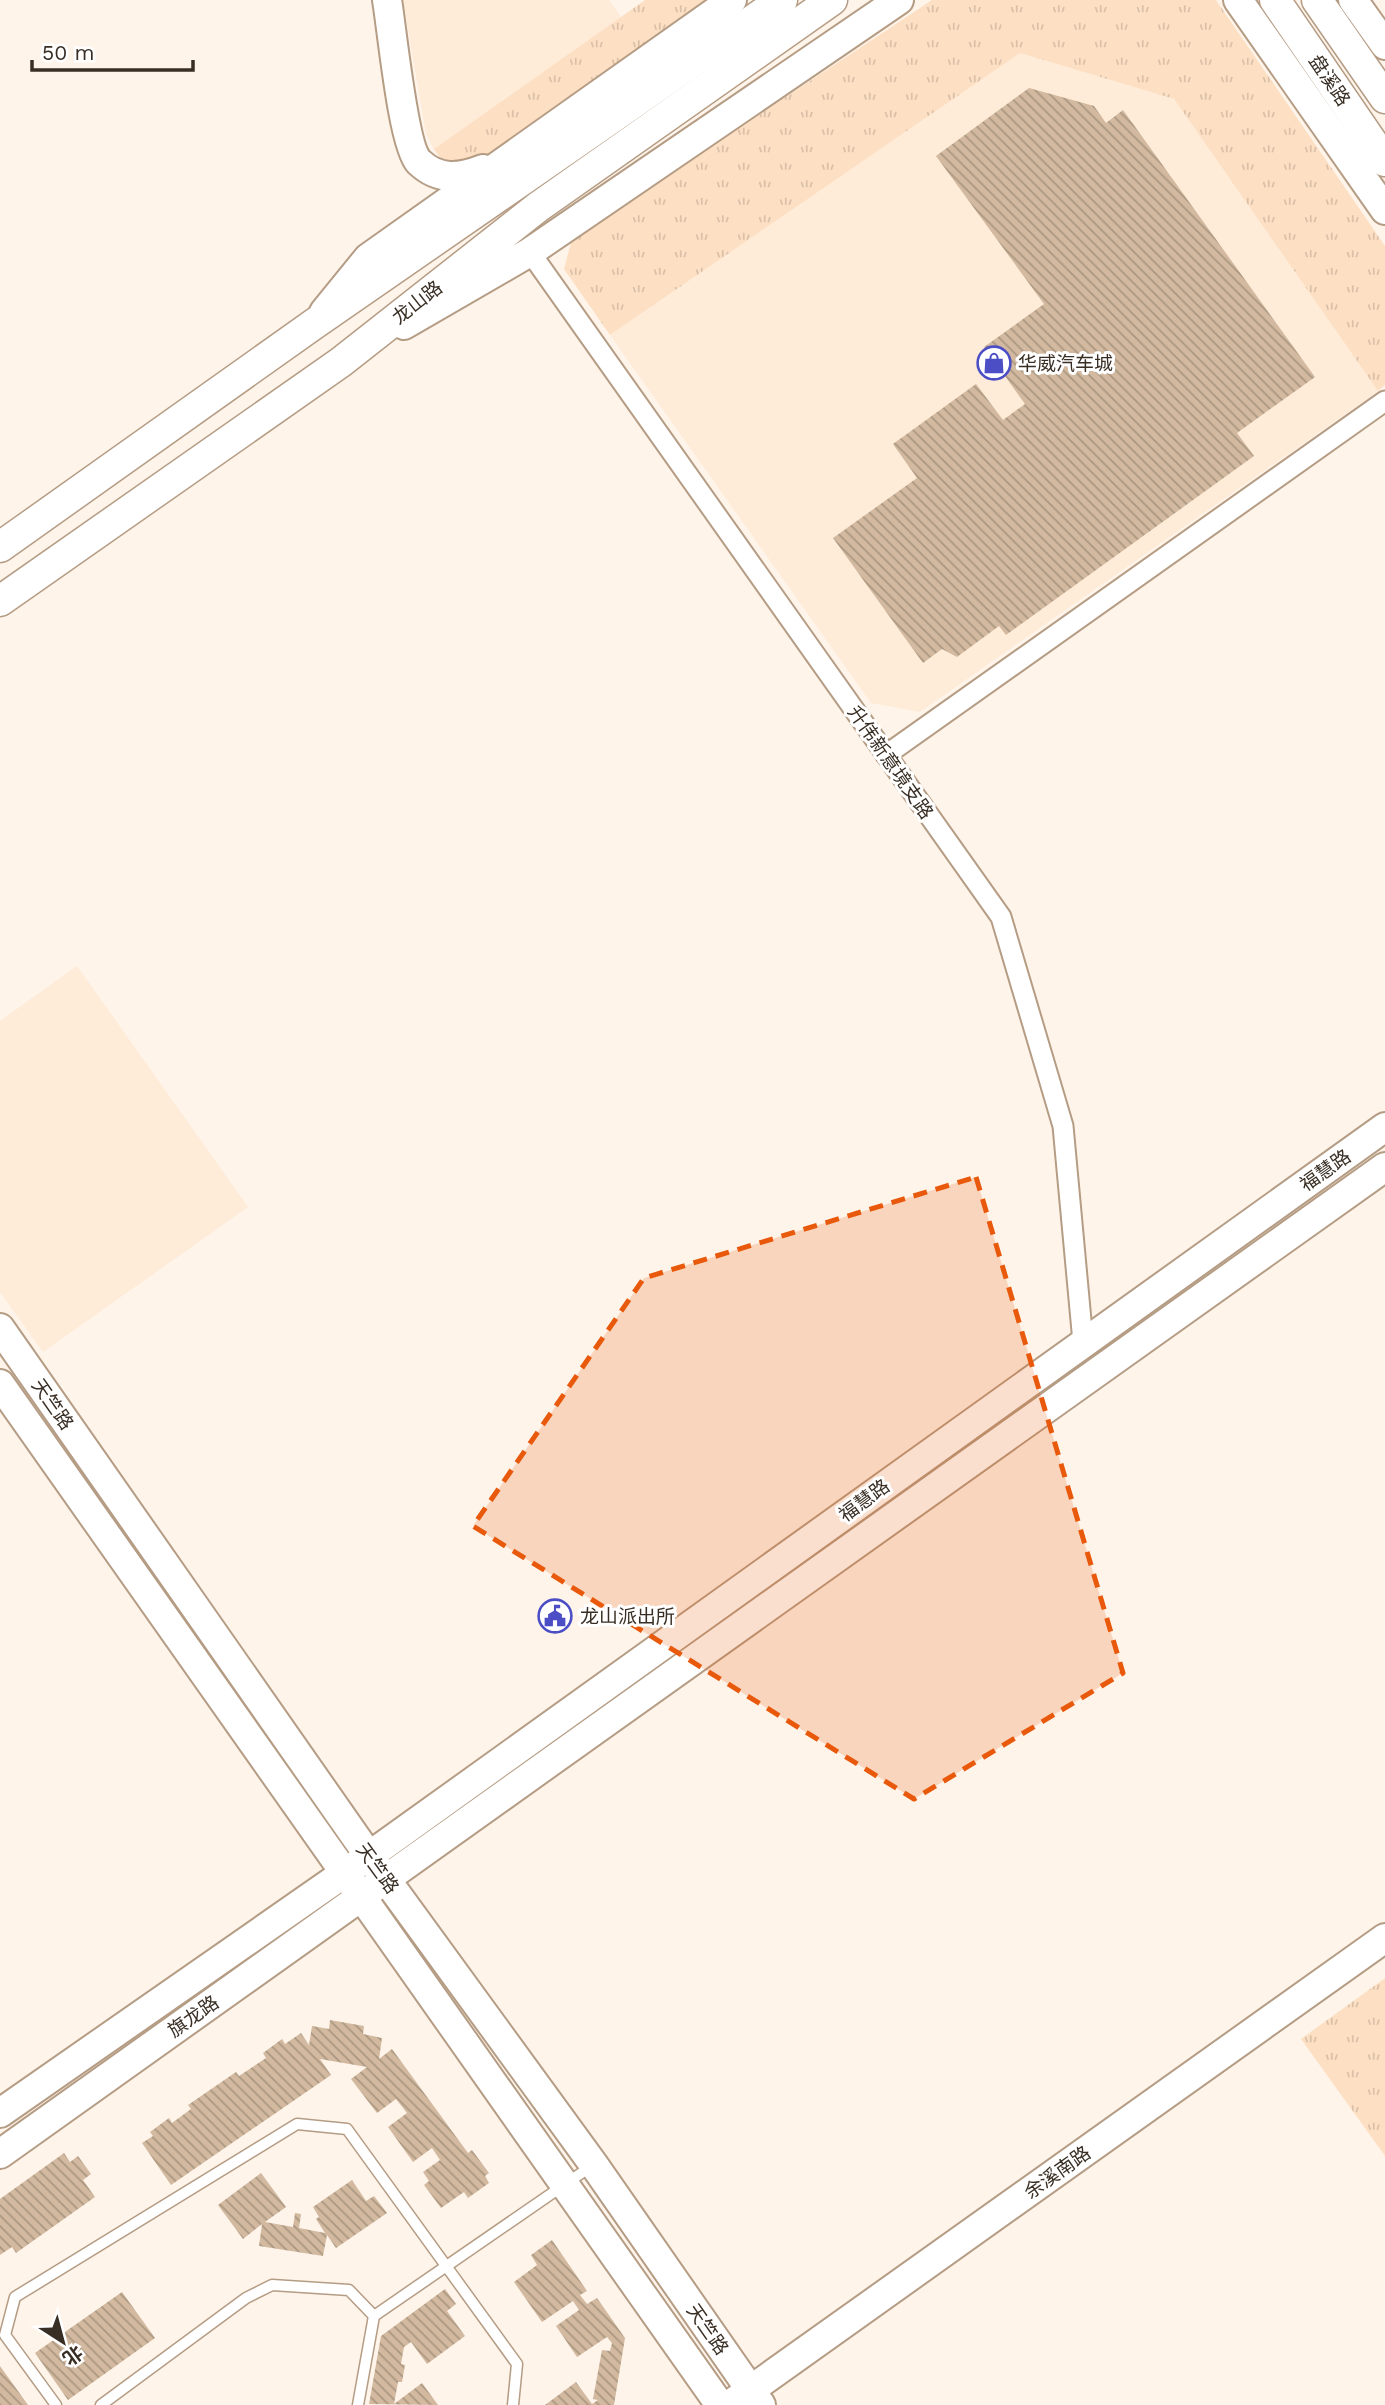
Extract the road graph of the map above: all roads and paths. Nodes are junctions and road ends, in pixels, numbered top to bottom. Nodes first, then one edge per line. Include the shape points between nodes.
1 (387, 0) edge
2 (732, 0) edge
3 (782, 0) edge
4 (832, 0) edge
5 (899, 0) edge
6 (1238, 0) edge
7 (1275, 0) edge
8 (1317, 0) edge
9 (1353, 0) edge
10 (1385, 45) edge
11 (1385, 98) edge
12 (506, 161) junction
13 (1385, 161) edge
14 (1385, 210) edge
15 (530, 252) junction
16 (314, 324) junction
17 (341, 362) junction
18 (1385, 401) edge
19 (0, 547) edge
20 (0, 601) edge
21 (886, 755) junction
22 (1385, 1127) edge
23 (1382, 1179) edge
24 (2, 1334) edge
25 (1083, 1342) junction
26 (0, 1384) edge
27 (369, 1856) junction
28 (344, 1874) junction
29 (386, 1879) junction
30 (360, 1898) junction
31 (1385, 1938) edge
32 (0, 2113) edge
33 (0, 2154) edge
34 (594, 2165) junction
35 (565, 2185) junction
36 (447, 2266) junction
37 (374, 2316) junction
38 (747, 2400) edge
39 (56, 2405) edge
40 (101, 2405) edge
41 (358, 2405) edge
42 (513, 2405) edge
43 (720, 2405) edge

1 - 12 main road via 408,135 417,161 445,178 466,176
2 - 12 main road
3 - 16 main road, 龙山路
4 - 17 main road, 龙山路 via 538,207
5 - 15 main road
6 - 14 main road
7 - 13 main road, 盘溪路
8 - 11 main road, 盘溪路
9 - 10 main road
12 - 16 main road via 368,258
15 - 17 main road
15 - 21 street, 升伟新意境支路
16 - 19 main road, 龙山路
17 - 20 main road, 龙山路
18 - 21 street
21 - 25 street, 升伟新意境支路 via 1001,917 1063,1126
22 - 25 main road, 福慧路
23 - 29 main road, 福慧路
24 - 27 main road, 天竺路
25 - 27 main road, 福慧路
26 - 28 main road, 天竺路
27 - 28 main road, 福慧路
27 - 29 main road, 天竺路
28 - 30 main road, 天竺路
28 - 32 main road, 福慧路
29 - 30 main road, 旗龙路
29 - 34 main road, 天竺路
30 - 33 main road, 旗龙路
30 - 35 main road, 天竺路
31 - 38 main road, 余溪南路
34 - 35 lane
34 - 38 main road, 天竺路
35 - 36 lane
35 - 43 main road, 天竺路
36 - 37 lane
36 - 39 lane via 348,2129 297,2124 15,2297 5,2335
36 - 42 lane via 517,2364
37 - 40 lane via 349,2290 272,2284 246,2298
37 - 41 lane

